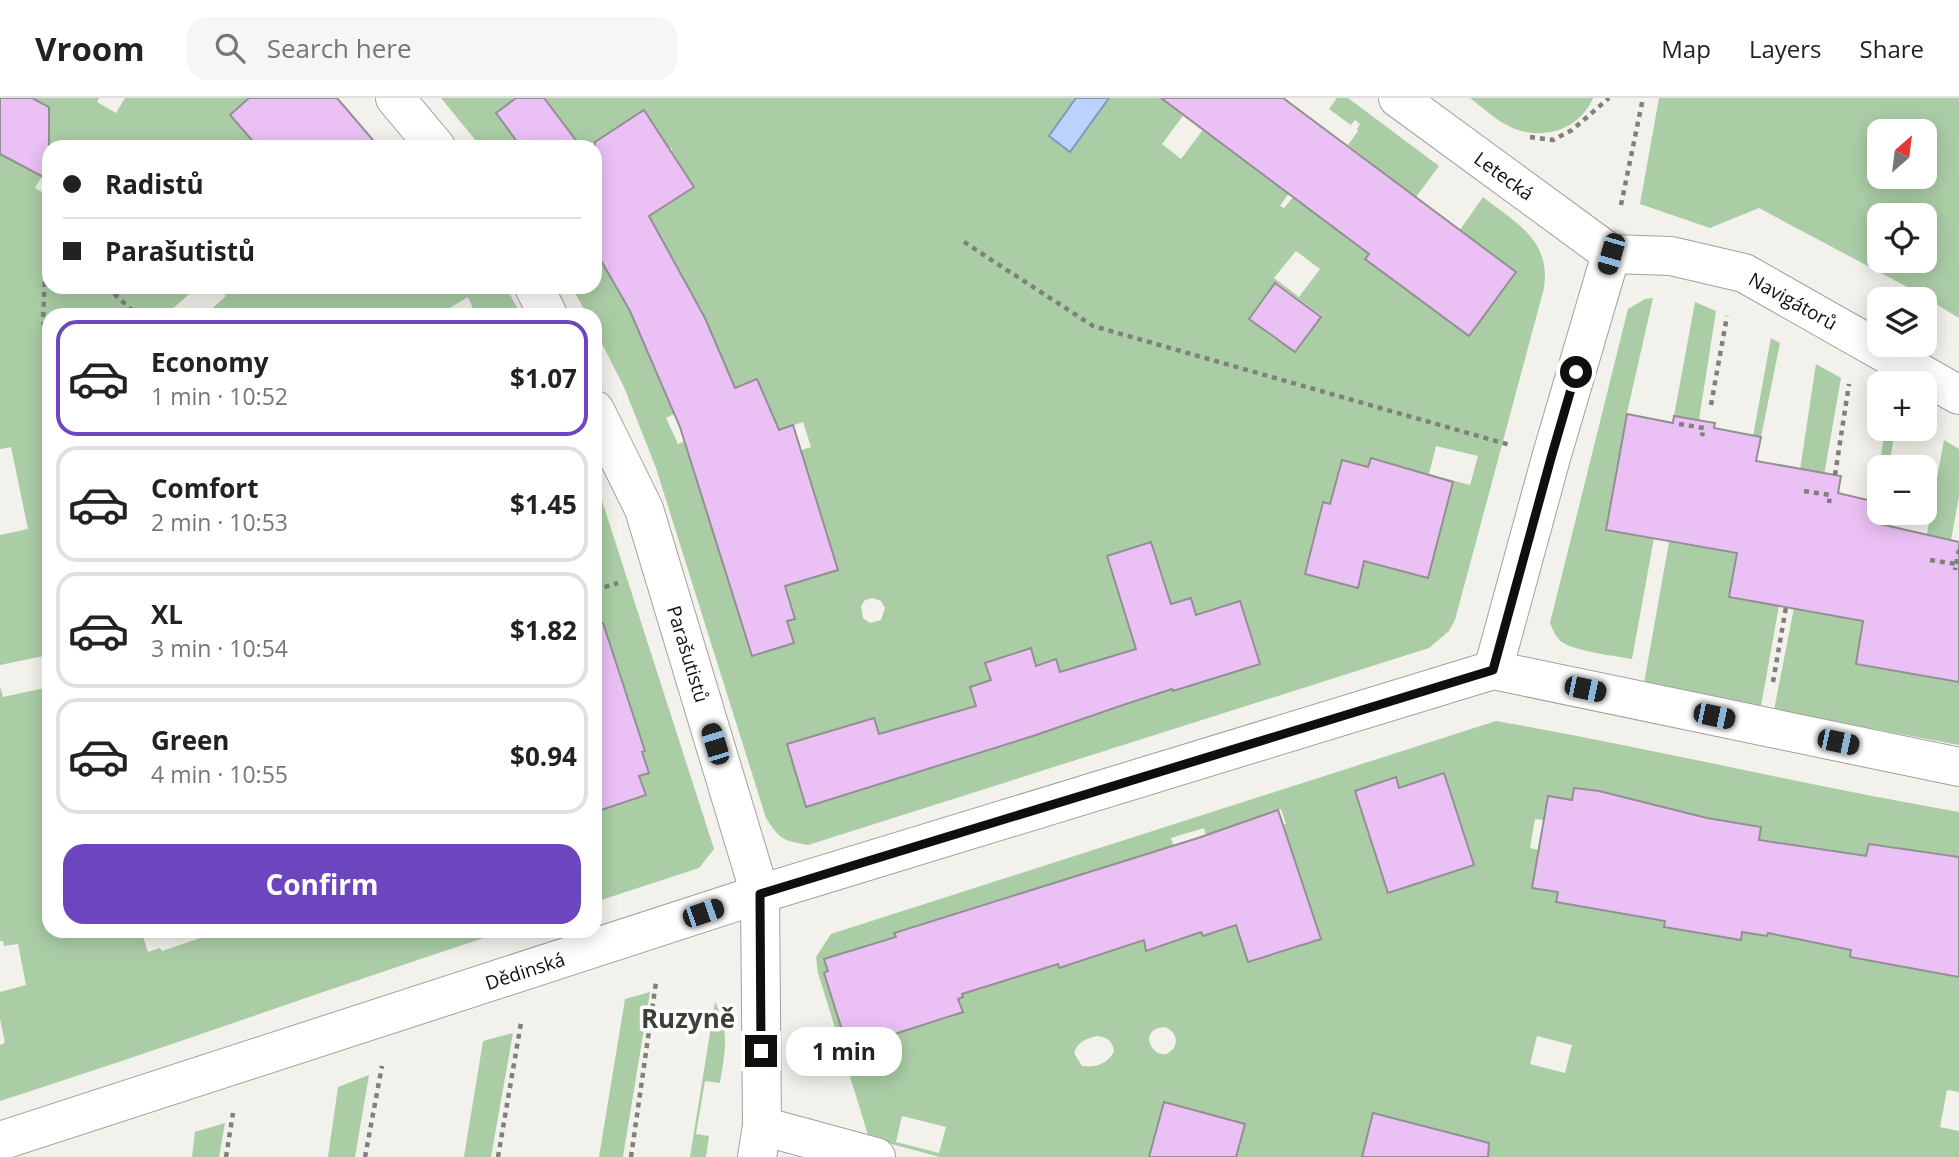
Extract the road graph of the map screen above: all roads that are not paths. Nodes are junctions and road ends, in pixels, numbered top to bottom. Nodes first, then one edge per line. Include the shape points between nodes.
1 (395, 98) edge
2 (1398, 98) edge
3 (430, 140) edge
4 (1611, 254) junction
5 (1959, 394) edge
6 (602, 424) edge
7 (1493, 670) junction
8 (1959, 767) edge
9 (760, 894) junction
10 (0, 1141) edge
11 (759, 1141) edge
12 (876, 1157) edge

1 - 3 street
2 - 4 street, Letecká
4 - 5 street, Navigátorů via 1671,256 1744,273
4 - 7 street
6 - 9 street, Parašutistů via 644,509
7 - 8 street
7 - 9 street, Dědinská
9 - 10 street, Dědinská
9 - 11 street, Parašutistů
11 - 12 street

